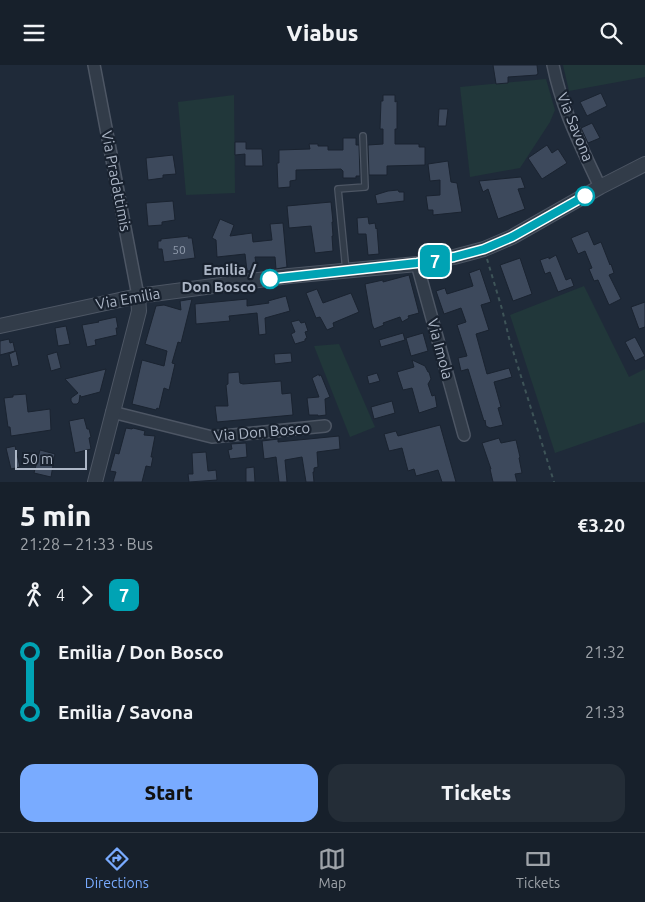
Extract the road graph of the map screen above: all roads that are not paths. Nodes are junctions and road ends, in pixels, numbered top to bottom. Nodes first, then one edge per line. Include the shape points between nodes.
1 (94, 65) edge
2 (553, 65) edge
3 (363, 136) dead end
4 (645, 164) edge
5 (600, 187) junction
6 (417, 263) junction
7 (346, 271) junction
8 (138, 296) junction
9 (0, 326) edge
10 (112, 412) junction
11 (325, 426) dead end
12 (464, 435) dead end
13 (95, 482) edge

1 - 8 street, Via Pradattimis
2 - 5 street, Via Savona via 570,123
3 - 7 lane via 365,187 338,189
4 - 5 street, Via Emilia
5 - 6 street, Via Emilia via 512,237 484,249
6 - 7 street, Via Emilia
6 - 12 street, Via Imola
7 - 8 street, Via Emilia
8 - 9 street, Via Emilia
8 - 10 street via 139,311
10 - 11 street, Via Don Bosco via 212,437
10 - 13 street

